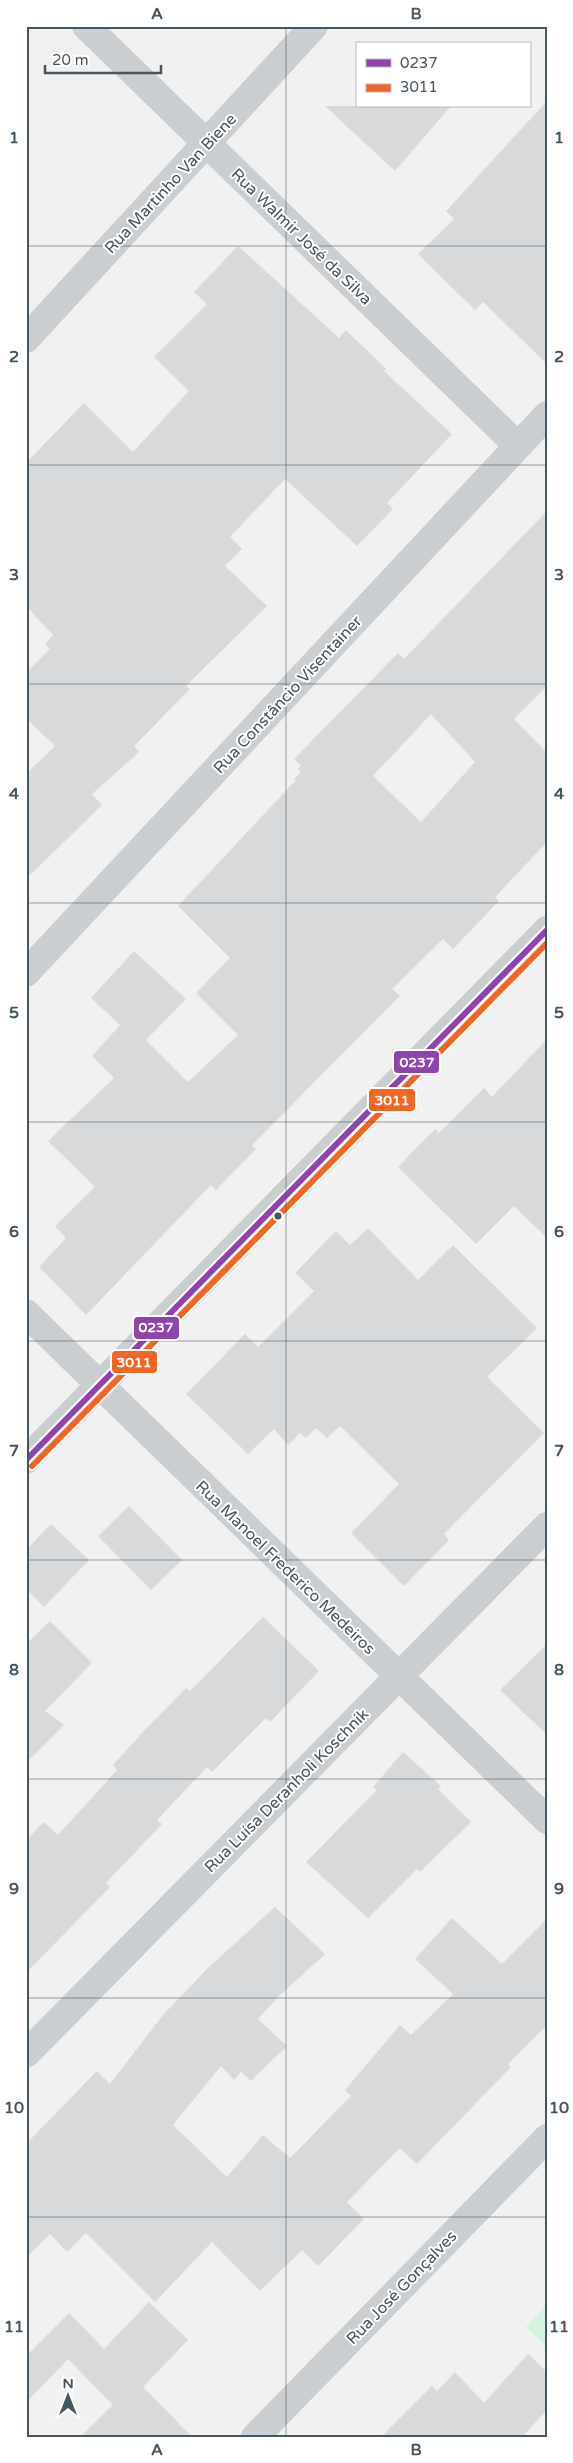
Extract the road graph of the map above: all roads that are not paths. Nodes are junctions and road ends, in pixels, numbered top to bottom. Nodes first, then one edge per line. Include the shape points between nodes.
1 (86, 26) edge
2 (314, 26) edge
3 (206, 143) junction
4 (26, 339) edge
5 (547, 414) edge
6 (518, 446) junction
7 (547, 930) edge
8 (26, 972) edge
9 (26, 1313) edge
10 (100, 1385) junction
11 (26, 1460) edge
12 (547, 1526) edge
13 (399, 1676) junction
14 (547, 1820) edge
15 (26, 2054) edge
16 (547, 2138) edge
17 (255, 2437) edge

1 - 3 street, Rua Walmir José da Silva
2 - 3 street, Rua Martinho Van Biene
3 - 4 street, Rua Martinho Van Biene
3 - 6 street, Rua Walmir José da Silva
5 - 6 street, Rua Constâncio Visentainer
6 - 8 street, Rua Constâncio Visentainer
7 - 10 street
9 - 10 street, Rua Manoel Frederico Medeiros
10 - 11 street
10 - 13 street, Rua Manoel Frederico Medeiros
12 - 13 street, Rua Luísa Deranholi Koschnik
13 - 14 street, Rua Manoel Frederico Medeiros
13 - 15 street, Rua Luísa Deranholi Koschnik
16 - 17 street, Rua José Gonçalves

